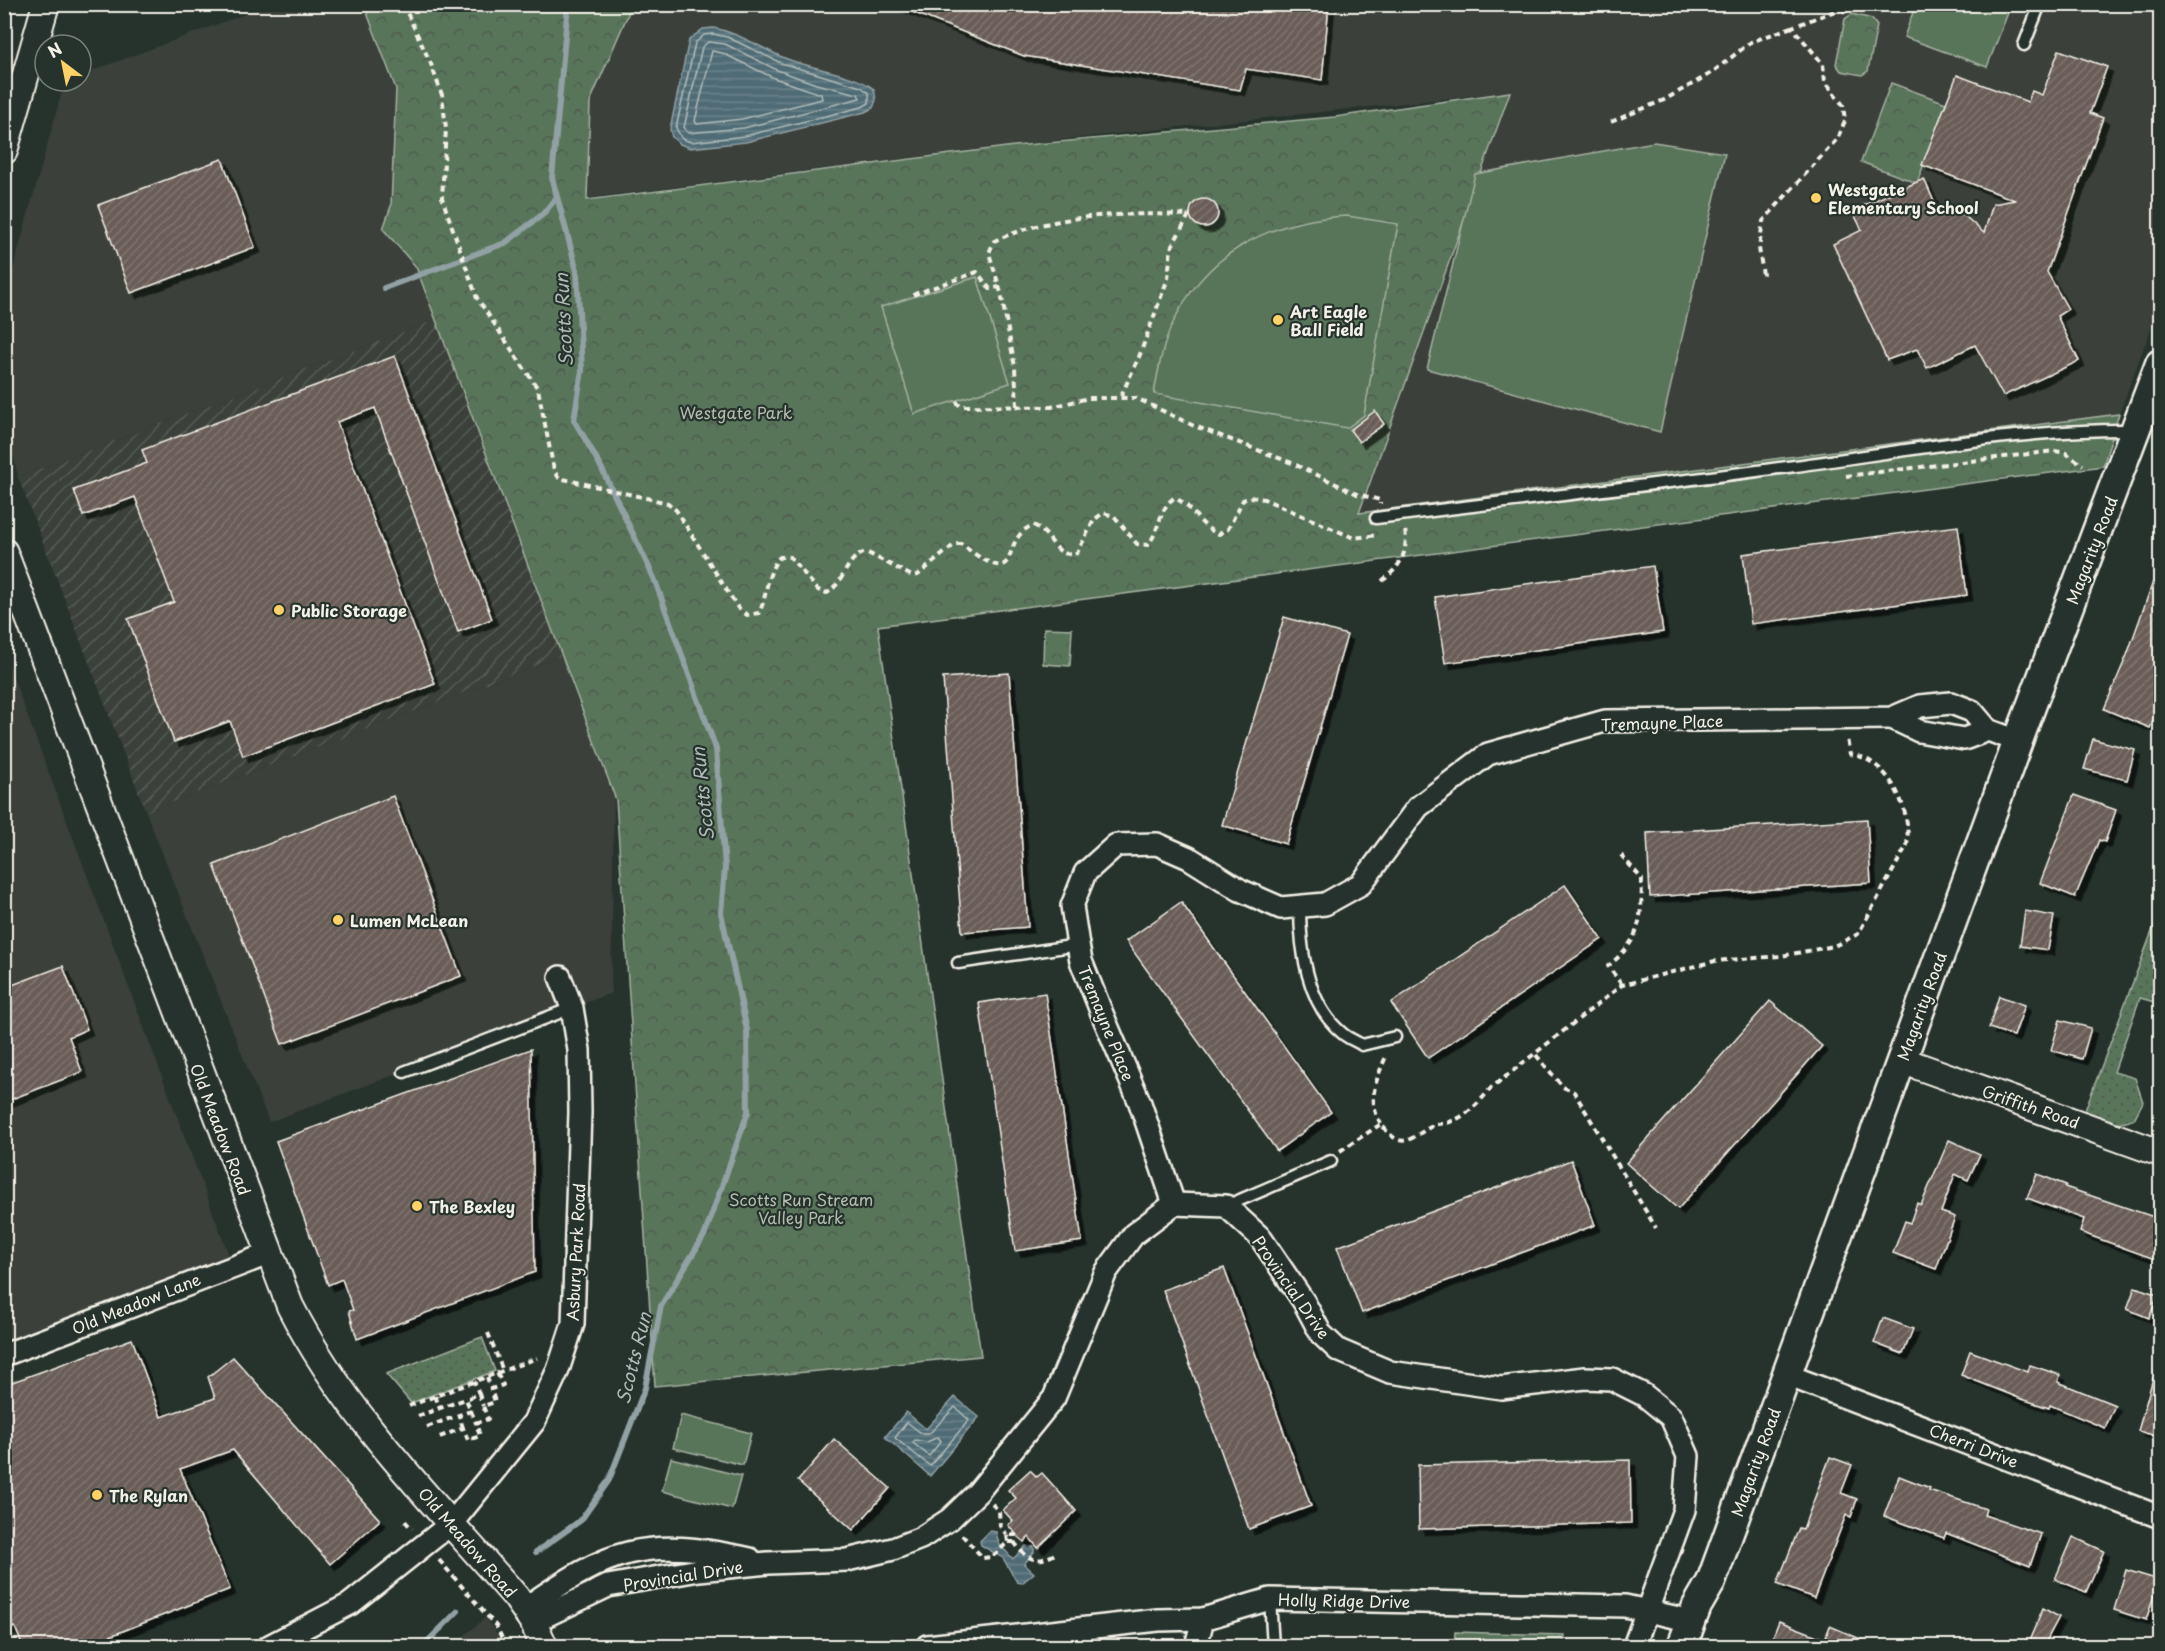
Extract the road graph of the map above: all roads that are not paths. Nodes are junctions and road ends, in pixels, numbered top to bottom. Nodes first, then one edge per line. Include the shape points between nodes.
1 (46, 4) edge
2 (2040, 4) edge
3 (2024, 45) dead end
4 (4, 151) edge
5 (2160, 364) edge
6 (2136, 430) junction
7 (1378, 517) road end
8 (4, 552) edge
9 (1892, 718) junction
10 (1988, 730) junction
11 (2018, 741) junction
12 (1300, 906) junction
13 (1078, 945) junction
14 (958, 963) dead end
15 (560, 977) dead end
16 (572, 1008) junction
17 (1395, 1037) road end
18 (1901, 1060) junction
19 (404, 1072) dead end
20 (2160, 1153) edge
21 (1331, 1161) road end
22 (1174, 1204) junction
23 (1226, 1206) junction
24 (268, 1254) junction
25 (4, 1355) edge
26 (1786, 1375) junction
27 (2160, 1517) edge
28 (452, 1523) junction
29 (768, 1563) junction
30 (1270, 1599) junction
31 (1647, 1610) junction
32 (529, 1616) junction
33 (1203, 1619) junction
34 (1687, 1634) edge
35 (269, 1647) edge
36 (544, 1647) edge
37 (927, 1647) edge
38 (1196, 1647) edge
39 (1273, 1647) edge
40 (1634, 1647) edge

1 - 4 street
2 - 3 lane
5 - 6 main road, Magarity Road
6 - 7 lane via 2086,429
6 - 11 main road, Magarity Road
8 - 24 street, Old Meadow Road
9 - 10 street, Tremayne Place via 1919,731 1965,739
9 - 10 street, Tremayne Place via 1920,706 1951,704 1972,711
9 - 12 street, Tremayne Place via 1605,721 1488,754 1418,807 1361,884 1325,904
10 - 11 street, Tremayne Place
11 - 18 main road, Magarity Road
12 - 13 street, Tremayne Place via 1281,908 1157,844 1116,845 1085,873 1072,906
12 - 17 lane via 1300,939 1321,1006 1341,1033 1362,1045
13 - 14 lane
13 - 22 street, Tremayne Place via 1098,1005 1140,1103
15 - 16 street, Asbury Park Road
16 - 19 lane
16 - 28 street, Asbury Park Road via 579,1050 580,1112 573,1324 558,1370 534,1422
18 - 20 street, Griffith Road
18 - 26 main road, Magarity Road
21 - 23 lane
22 - 23 street
22 - 29 street, Provincial Drive via 1134,1234 1107,1272 1054,1398 978,1492 950,1519 921,1538 893,1549 847,1560
23 - 31 street, Provincial Drive via 1260,1237 1321,1334 1338,1350 1390,1372 1501,1388 1585,1378 1612,1379 1644,1395 1671,1417 1688,1456 1684,1510
24 - 25 street, Old Meadow Lane
24 - 28 street, Old Meadow Road via 301,1328 334,1382
26 - 27 street, Cherri Drive
26 - 34 main road, Magarity Road via 1711,1582
28 - 32 street, Old Meadow Road
28 - 35 street, Asbury Park Road via 350,1604
29 - 32 street, Provincial Drive via 608,1586
29 - 32 street, Provincial Drive via 715,1551 653,1547 597,1563 570,1577
30 - 31 street, Holly Ridge Drive via 1625,1606
30 - 33 street, Holly Ridge Drive
30 - 39 lane
31 - 34 street, Holly Ridge Drive
31 - 40 street, Provincial Drive
32 - 36 street, Old Meadow Road
33 - 37 street, Holly Ridge Drive via 1158,1620
33 - 38 street

